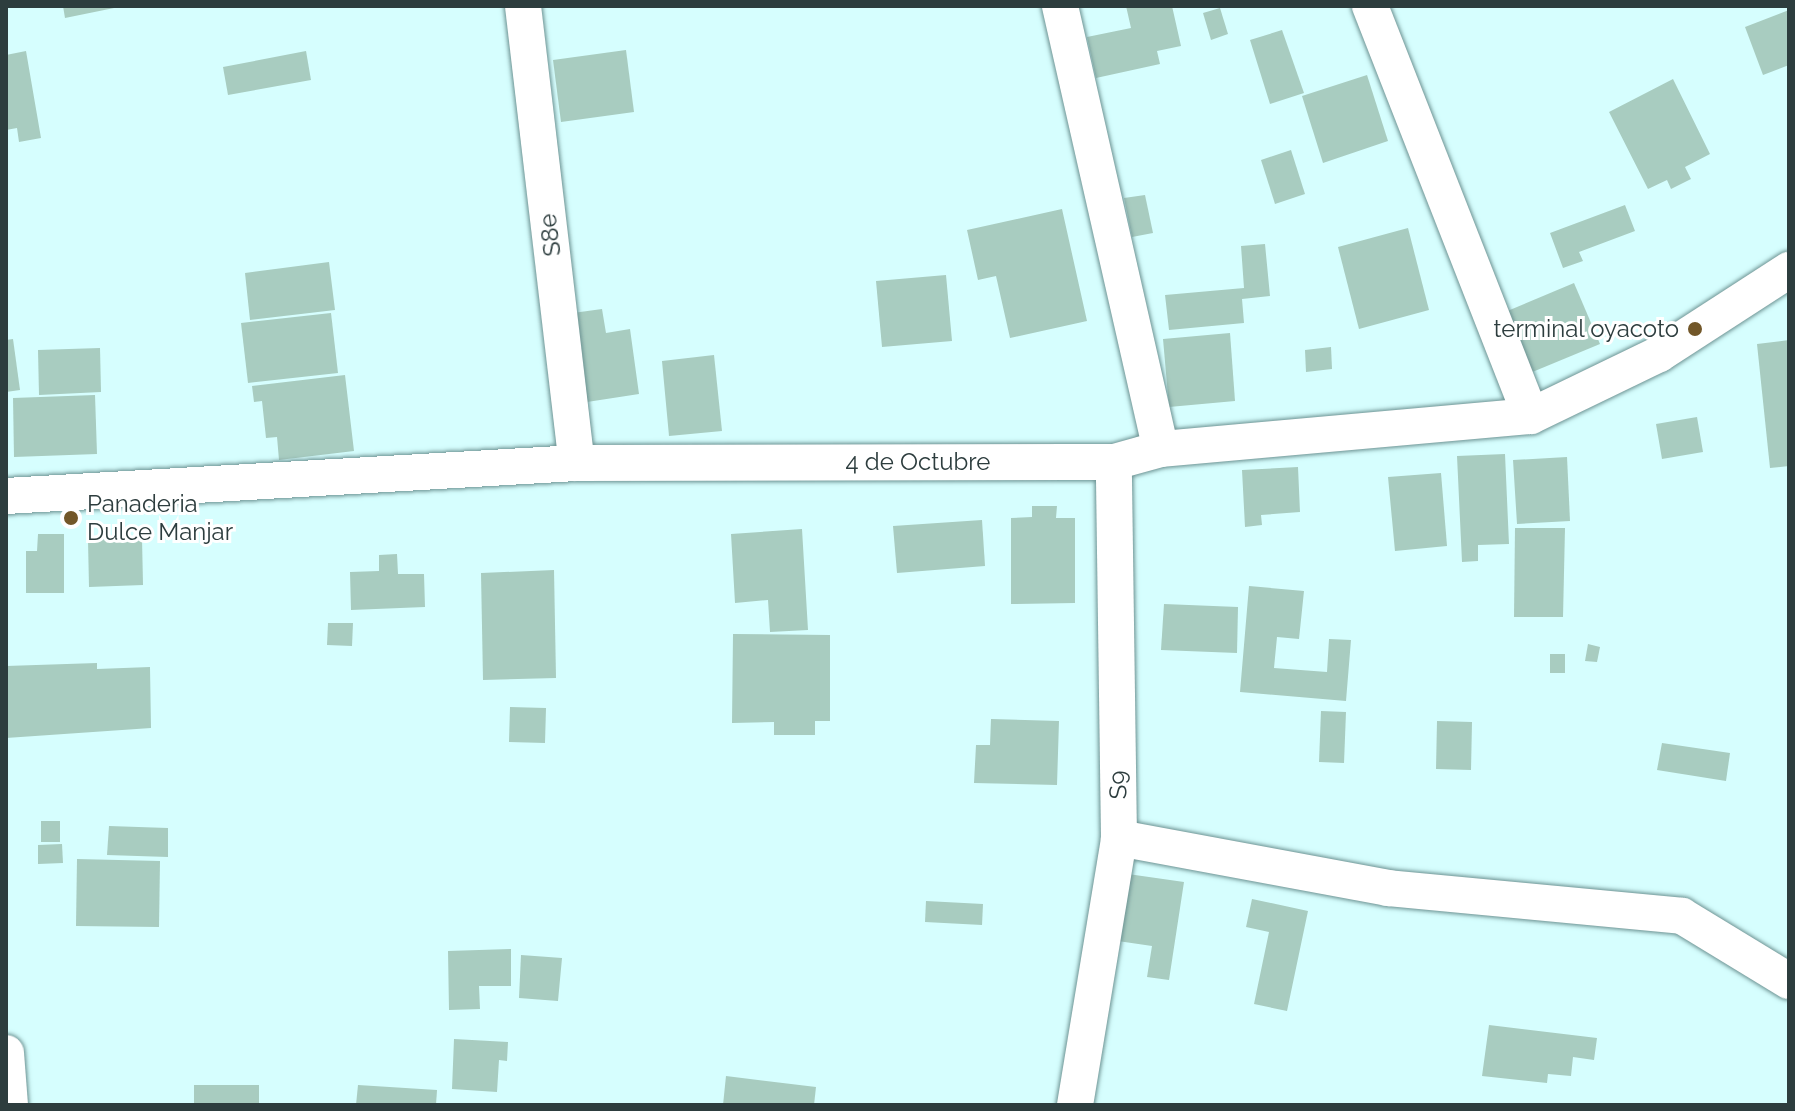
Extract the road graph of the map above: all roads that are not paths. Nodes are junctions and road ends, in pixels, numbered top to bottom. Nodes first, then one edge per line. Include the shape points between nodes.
1 (523, 6) edge
2 (1060, 6) edge
3 (1370, 6) edge
4 (1789, 270) edge
5 (1531, 416) junction
6 (1161, 449) junction
7 (1114, 462) junction
8 (577, 463) junction
9 (6, 496) edge
10 (1119, 838) junction
11 (1789, 981) edge
12 (6, 1053) edge
13 (10, 1105) edge
14 (1075, 1105) edge

1 - 8 street, S8e
2 - 6 street
3 - 5 street
4 - 5 street, 4 de Octubre via 1659,354
5 - 6 street, 4 de Octubre
6 - 7 street, 4 de Octubre
7 - 8 street, 4 de Octubre
7 - 10 street, S9
8 - 9 street, 4 de Octubre
10 - 11 street via 1388,888 1682,916
10 - 14 street, S9
12 - 13 street

